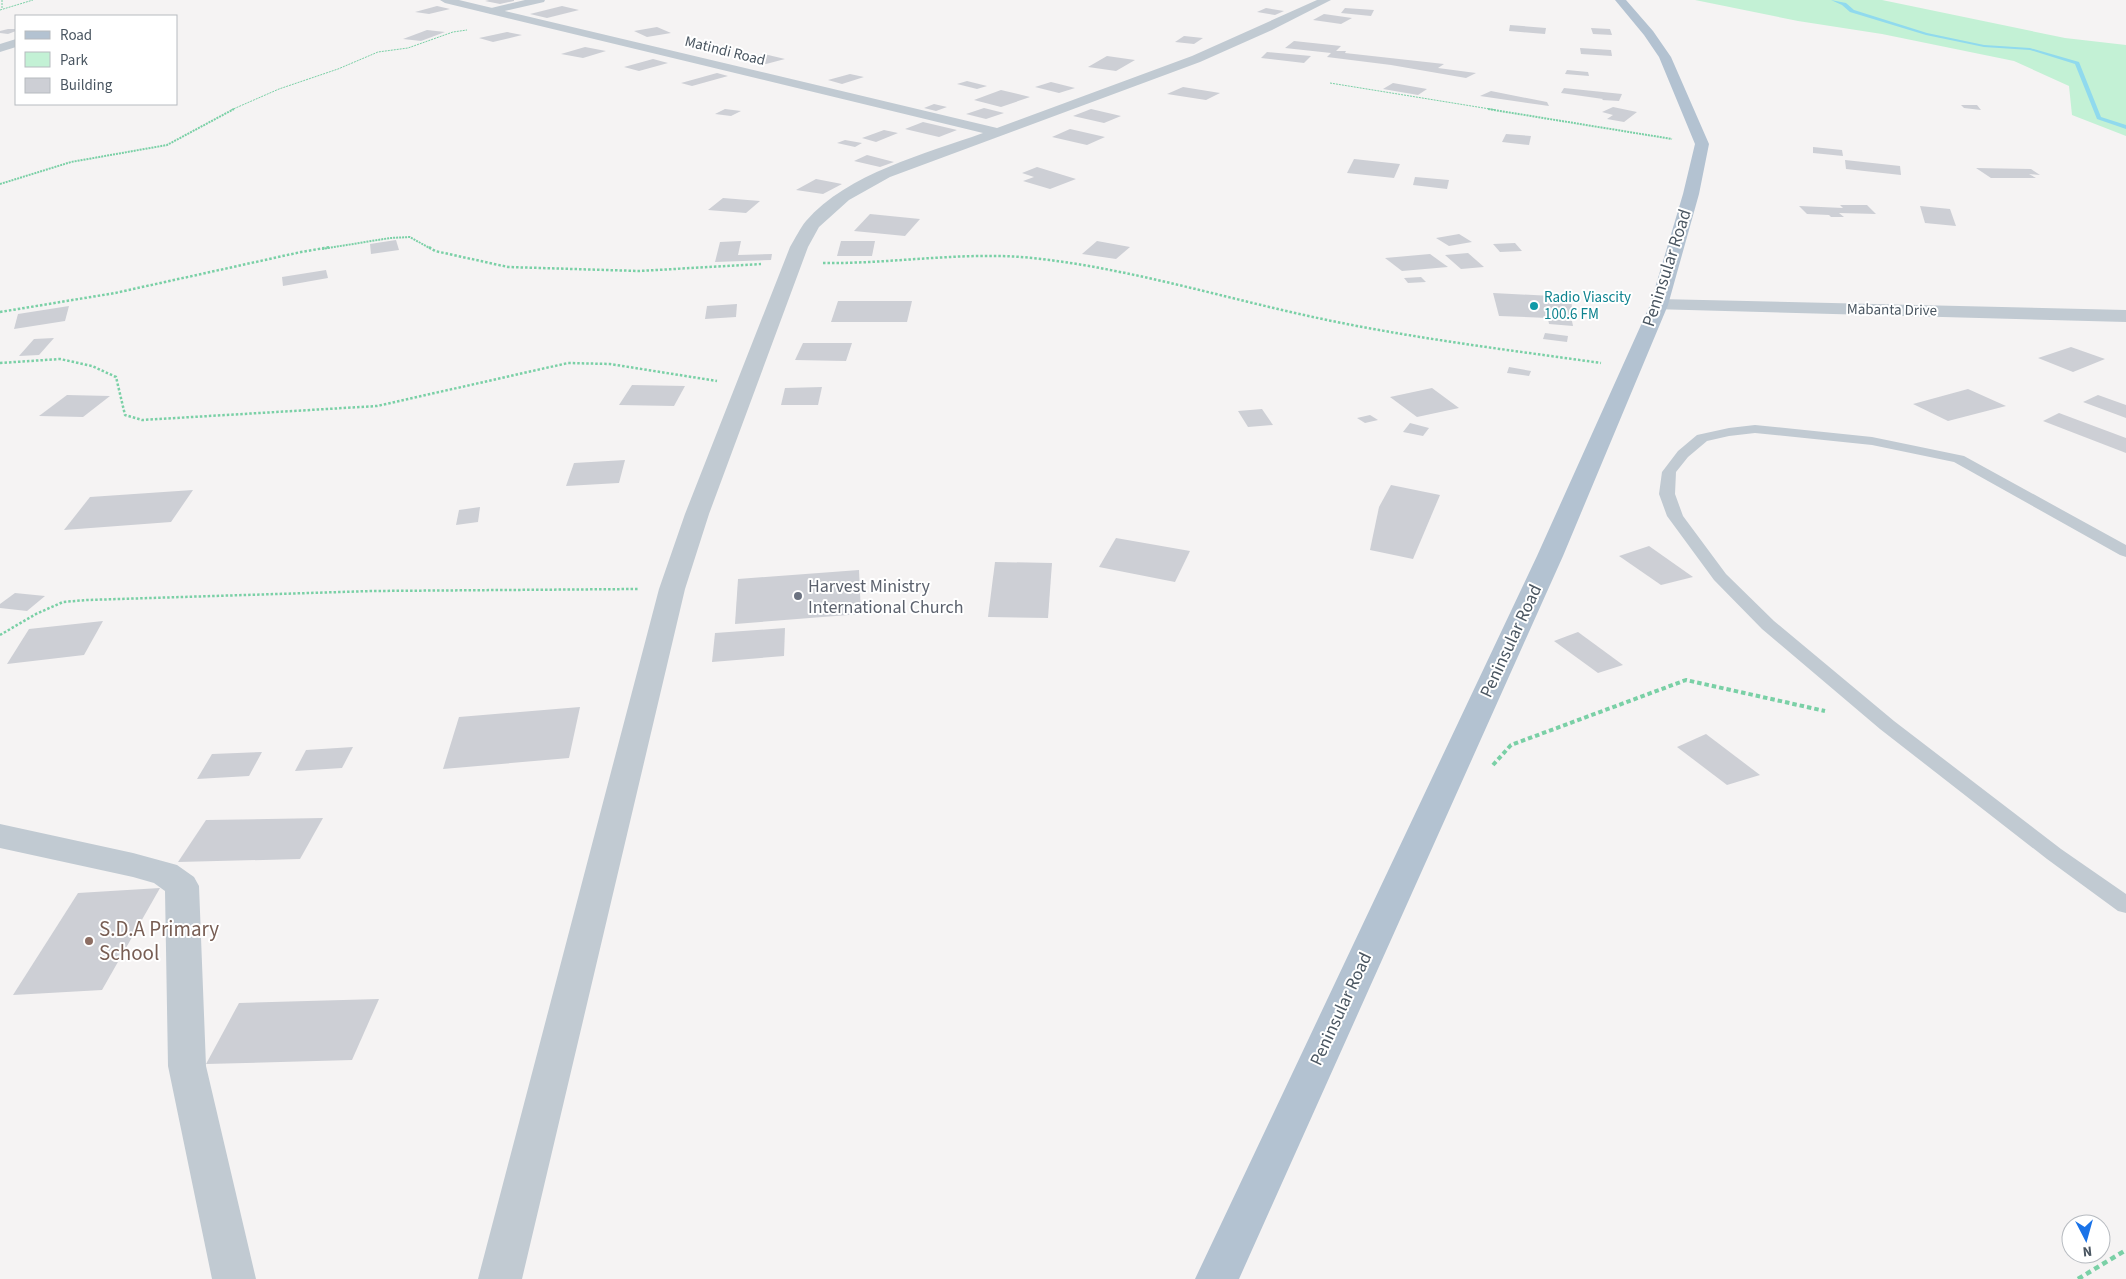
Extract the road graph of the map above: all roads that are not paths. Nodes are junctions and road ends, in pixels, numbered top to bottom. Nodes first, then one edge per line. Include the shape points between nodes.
1 (445, 0) edge
2 (540, 0) edge
3 (1326, 0) edge
4 (1620, 0) edge
5 (491, 11) junction
6 (15, 43) edge
7 (0, 48) edge
8 (997, 132) junction
9 (1659, 305) junction
10 (2126, 316) edge
11 (2126, 552) edge
12 (0, 836) edge
13 (2126, 905) edge
14 (234, 1279) edge
15 (500, 1279) edge
16 (1217, 1279) edge

1 - 5 street, Matindi Road
2 - 5 street
3 - 8 street via 1196,58
4 - 9 main road, Peninsular Road via 1665,57 1702,144
5 - 8 street, Matindi Road
6 - 7 street
8 - 15 street via 885,174 843,197 812,224 799,247 697,514 672,589
9 - 10 street, Mabanta Drive
9 - 16 main road, Peninsular Road via 1550,556
11 - 13 lane via 1959,459 1882,443 1755,429 1729,432 1702,438 1669,472 1668,494 1675,516 1720,577 1768,625 1887,725 2054,854
12 - 14 street via 133,864 165,874 182,886 187,1066

